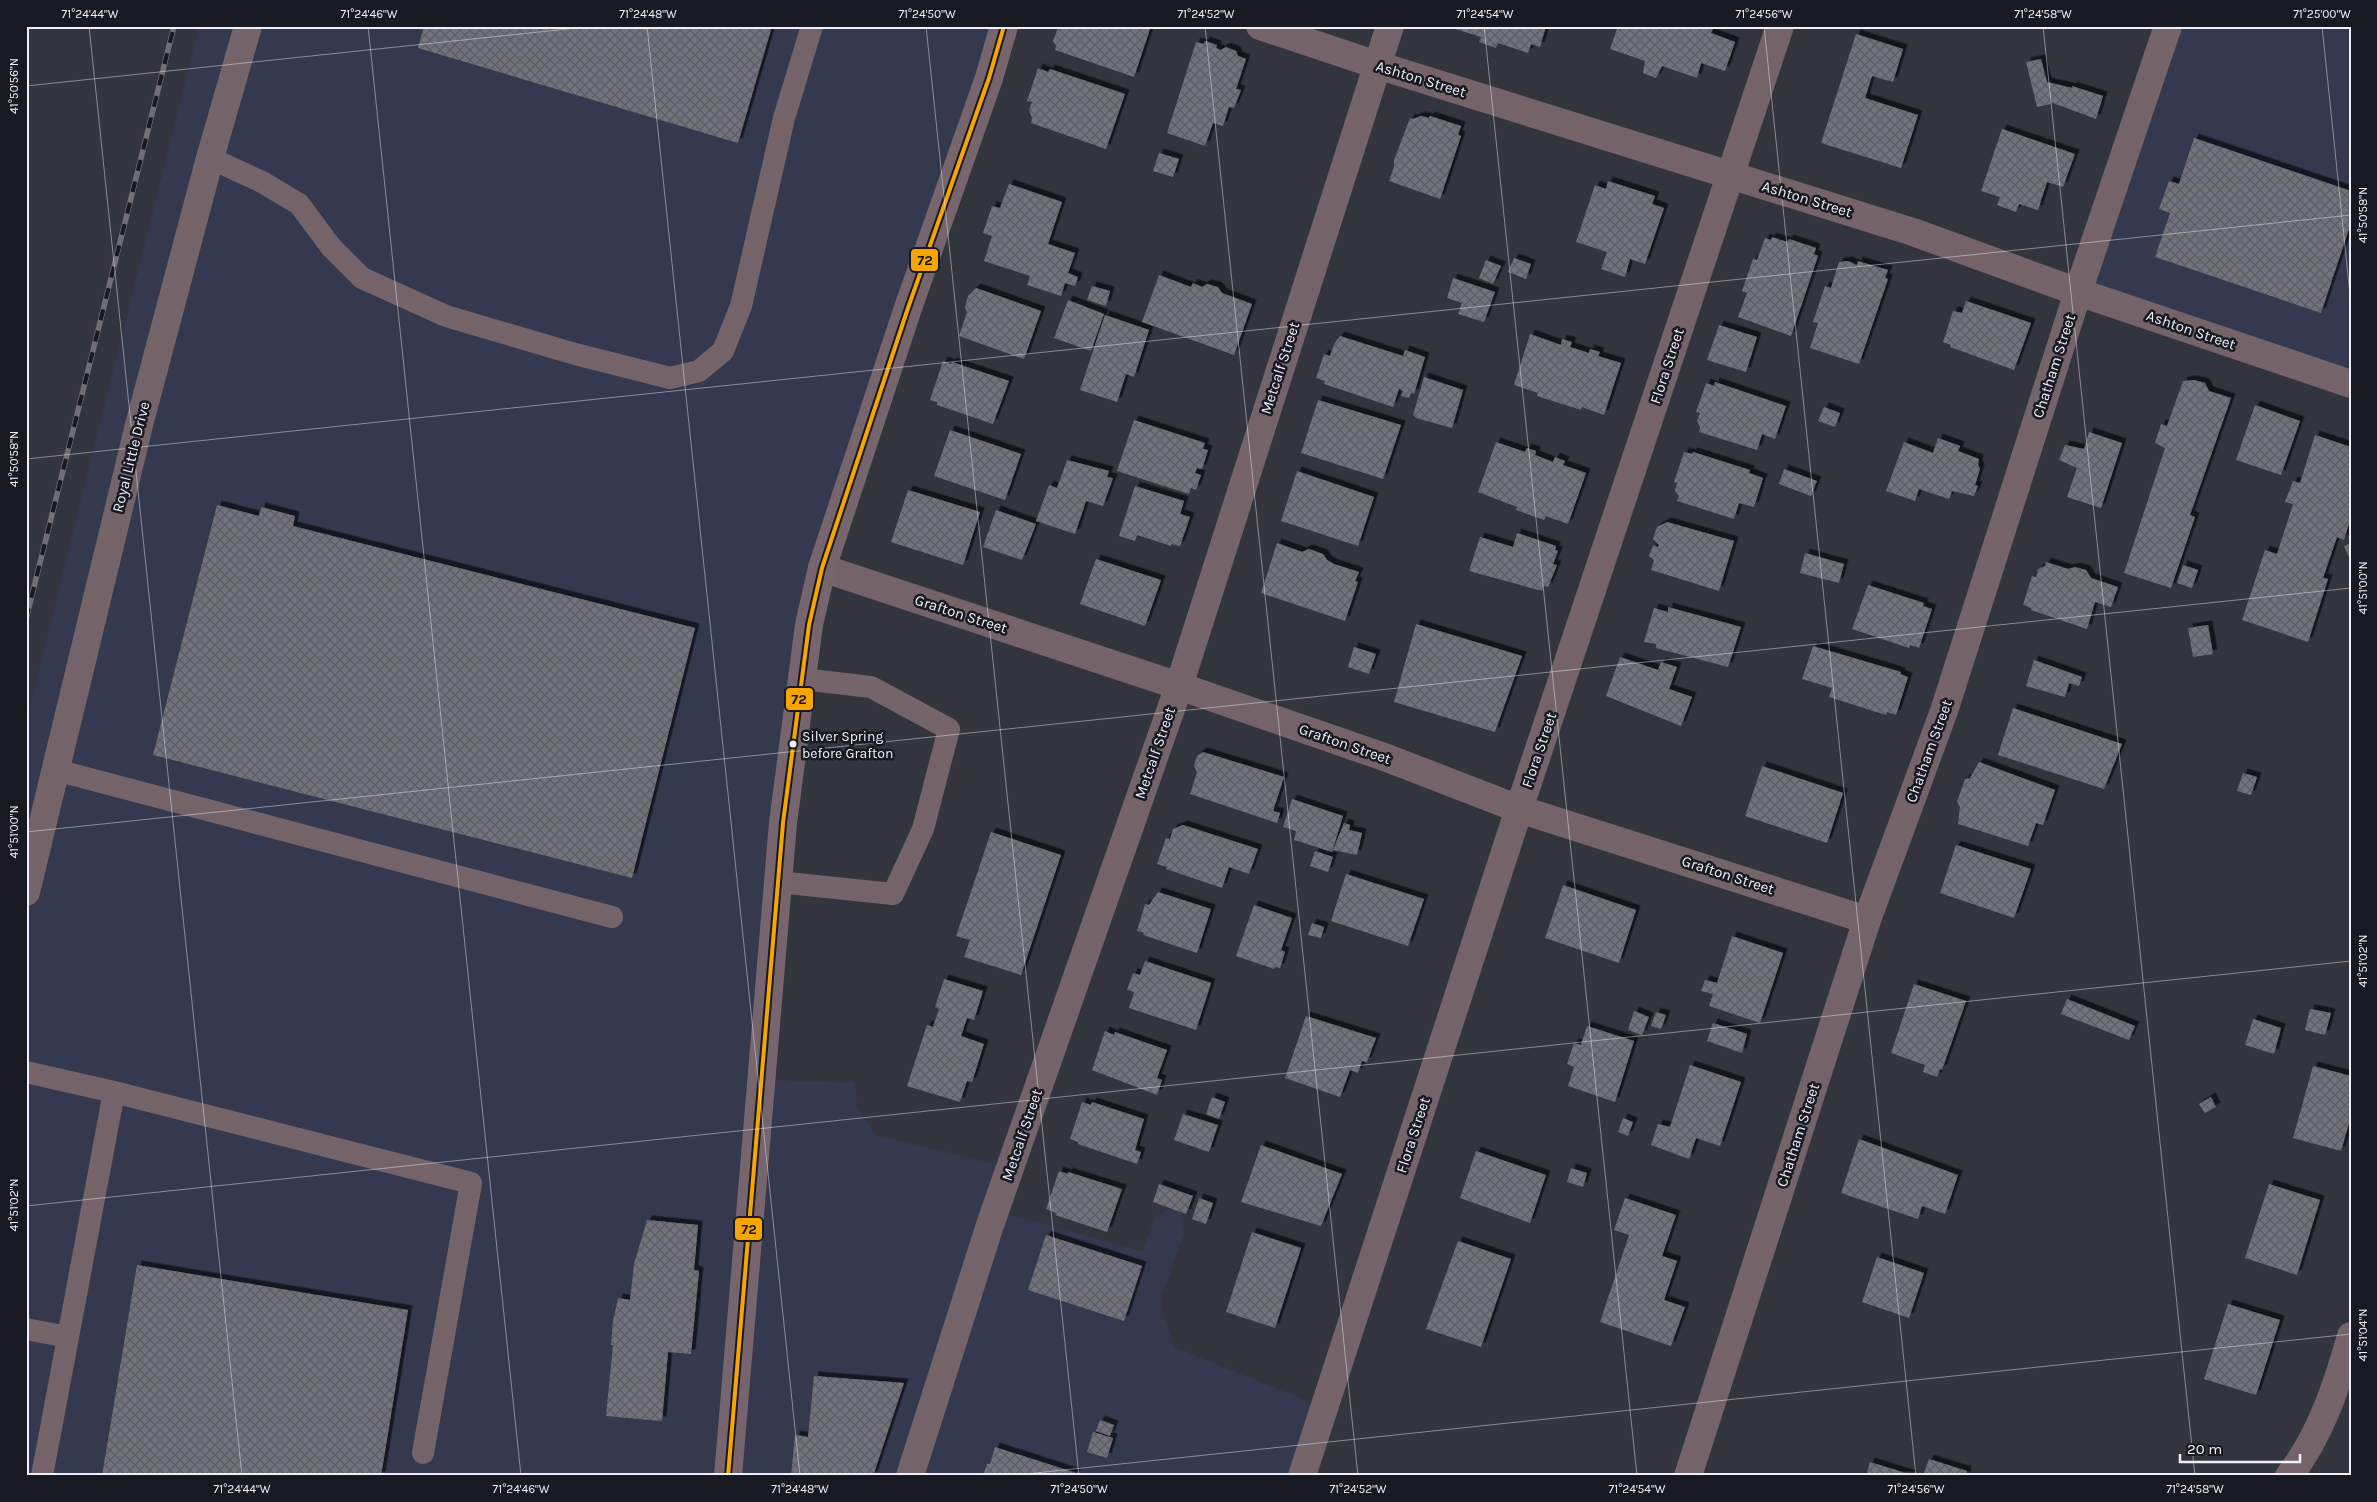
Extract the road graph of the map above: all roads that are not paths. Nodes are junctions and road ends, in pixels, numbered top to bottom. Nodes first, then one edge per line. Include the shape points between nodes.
1 (248, 26) edge
2 (812, 26) edge
3 (1004, 26) edge
4 (1260, 26) edge
5 (1390, 26) edge
6 (1780, 26) edge
7 (2168, 26) edge
8 (1377, 65) junction
9 (210, 158) junction
10 (1730, 175) junction
11 (2078, 292) junction
12 (2351, 384) edge
13 (822, 568) junction
14 (802, 679) junction
15 (1179, 686) junction
16 (56, 770) junction
17 (1519, 809) junction
18 (778, 882) junction
19 (26, 892) edge
20 (612, 917) dead end
21 (1867, 920) junction
22 (26, 1072) edge
23 (114, 1092) junction
24 (26, 1329) edge
25 (68, 1336) junction
26 (2351, 1336) edge
27 (423, 1453) dead end
28 (42, 1476) edge
29 (728, 1476) edge
30 (910, 1476) edge
31 (1302, 1476) edge
32 (1688, 1476) edge
33 (2289, 1476) edge

1 - 9 street, Royal Little Drive
2 - 9 lane via 784,118 741,306 727,343 723,352 699,371 670,378 446,316 362,278 331,247 299,204 262,182
3 - 13 main road
4 - 8 street, Ashton Street
5 - 8 street, Metcalf Street
6 - 10 street, Flora Street
7 - 11 street, Chatham Street
8 - 10 street, Ashton Street
8 - 15 street, Metcalf Street
9 - 16 street, Royal Little Drive via 139,425
10 - 11 street, Ashton Street via 1914,232
10 - 17 street, Flora Street
11 - 12 street, Ashton Street
11 - 21 street, Chatham Street via 1944,712
13 - 14 main road via 809,625
13 - 15 street, Grafton Street
14 - 18 main road
14 - 18 lane via 871,687 949,729 924,829 893,894
15 - 17 street, Grafton Street via 1387,758
15 - 30 street, Metcalf Street via 990,1225
16 - 19 street, Royal Little Drive
16 - 20 lane
17 - 21 street, Grafton Street
17 - 31 street, Flora Street
18 - 29 main road
21 - 32 street, Chatham Street
22 - 23 lane
23 - 25 lane
23 - 27 lane via 471,1183
24 - 25 lane
25 - 28 lane
26 - 33 street via 2336,1388

